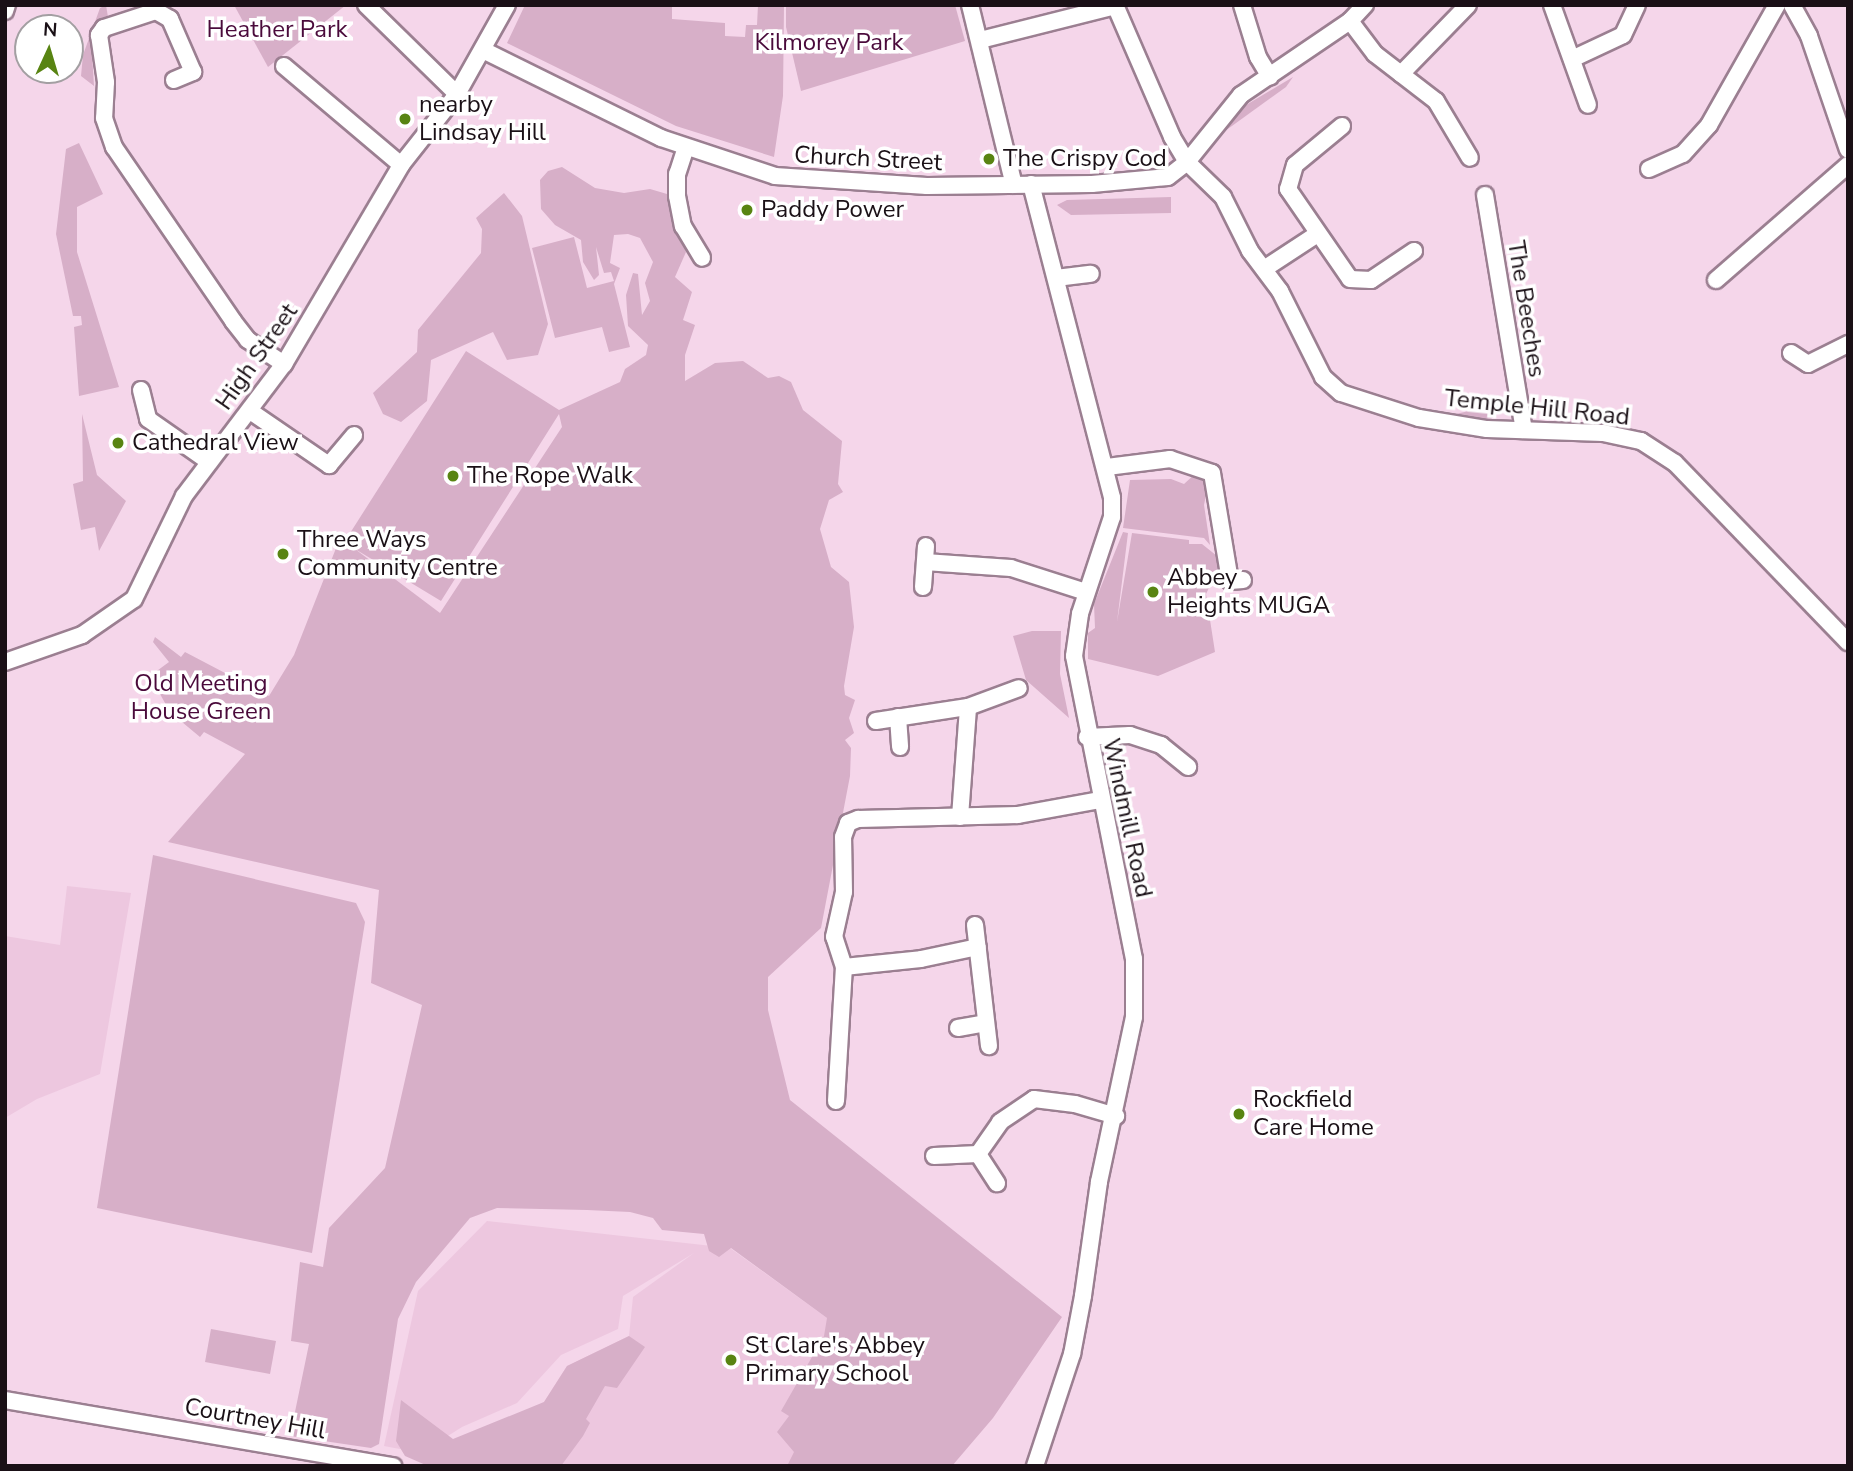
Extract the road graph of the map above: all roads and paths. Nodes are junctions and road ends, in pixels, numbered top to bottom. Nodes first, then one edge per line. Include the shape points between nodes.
1 (7, 5) edge
2 (366, 5) edge
3 (507, 5) edge
4 (970, 5) edge
5 (1242, 5) edge
6 (1365, 5) edge
7 (1468, 5) edge
8 (1552, 5) edge
9 (1637, 5) edge
10 (1777, 5) edge
11 (1792, 5) edge
12 (1115, 6) edge
13 (5, 11) edge
14 (1350, 21) junction
15 (980, 40) junction
16 (485, 51) junction
17 (1572, 59) junction
18 (284, 66) dead end
19 (1401, 74) junction
20 (1270, 77) junction
21 (174, 80) dead end
22 (457, 94) junction
23 (1588, 105) dead end
24 (1342, 127) dead end
25 (686, 147) junction
26 (1848, 150) edge
27 (1470, 158) dead end
28 (1187, 162) junction
29 (401, 165) junction
30 (1848, 165) edge
31 (1649, 169) dead end
32 (1031, 184) junction
33 (1014, 185) junction
34 (1485, 195) dead end
35 (1316, 235) junction
36 (1414, 251) dead end
37 (702, 258) dead end
38 (1264, 269) junction
39 (1091, 274) dead end
40 (1056, 278) junction
41 (1716, 280) dead end
42 (1848, 344) edge
43 (1791, 353) dead end
44 (284, 364) junction
45 (141, 390) dead end
46 (250, 411) junction
47 (1524, 430) junction
48 (354, 435) dead end
49 (208, 461) junction
50 (1107, 467) junction
51 (1243, 580) dead end
52 (923, 587) dead end
53 (1086, 592) junction
54 (1848, 642) edge
55 (5, 662) edge
56 (1019, 688) dead end
57 (968, 707) junction
58 (898, 718) junction
59 (876, 721) dead end
60 (1087, 737) junction
61 (900, 747) dead end
62 (1188, 767) dead end
63 (1100, 800) junction
64 (961, 817) junction
65 (975, 925) dead end
66 (978, 947) junction
67 (844, 967) junction
68 (986, 1023) junction
69 (958, 1028) dead end
70 (989, 1046) dead end
71 (836, 1101) dead end
72 (1116, 1116) junction
73 (978, 1154) junction
74 (934, 1156) dead end
75 (997, 1183) dead end
76 (5, 1401) edge
77 (393, 1466) edge
78 (1035, 1466) edge

1 - 13 street
2 - 22 street
3 - 16 street, High Street
4 - 15 street
5 - 20 street via 1258,57
6 - 14 street
7 - 19 street
8 - 17 street
9 - 17 street via 1623,35
10 - 31 street via 1709,125 1682,154
11 - 26 street via 1809,36
12 - 15 street
12 - 28 street, Temple Hill Road via 1161,117
14 - 19 street via 1375,54
14 - 20 street
15 - 33 street
16 - 22 street, High Street
16 - 25 street, Church Street
17 - 23 street
18 - 29 street
19 - 27 street via 1436,101
20 - 28 street via 1241,95
21 - 44 street via 193,72 170,19 156,10 104,28 99,35 106,82 104,118 114,147 233,321 248,340
22 - 29 street, High Street
24 - 35 street via 1289,175 1288,189
25 - 33 street, Church Street via 804,181
25 - 37 street via 677,174 677,196 683,226
28 - 32 street, Church Street via 1168,177 1148,180
28 - 38 street, Temple Hill Road via 1223,197
29 - 44 street, High Street
30 - 41 street
32 - 33 street, Church Street
32 - 40 street, Windmill Road
34 - 47 street, The Beeches
35 - 36 street via 1350,279 1360,282
35 - 38 street
38 - 47 street, Temple Hill Road via 1323,377 1341,393 1419,418
39 - 40 street
40 - 50 street, Windmill Road
42 - 43 street via 1808,364
44 - 46 street, High Street
45 - 49 street via 148,419
46 - 48 street via 329,465
46 - 49 street, High Street
47 - 54 street, Temple Hill Road via 1610,433 1656,449 1675,463
49 - 55 street, High Street via 177,509 134,599 82,635
50 - 51 street via 1170,459 1213,473 1230,581
50 - 53 street, Windmill Road via 1112,517
52 - 53 street via 925,554 1011,568
53 - 60 street, Windmill Road via 1074,656
56 - 57 street
57 - 58 street
57 - 64 street
58 - 59 street
58 - 61 street
60 - 62 street via 1130,735 1161,745
60 - 63 street, Windmill Road
63 - 64 street via 1018,816
63 - 72 street, Windmill Road via 1134,959 1134,1017
64 - 67 street via 848,823 843,837 844,892 834,937
65 - 66 street
66 - 67 street
66 - 68 street
67 - 71 street
68 - 69 street
68 - 70 street
72 - 73 street via 1034,1098 1000,1122
72 - 78 street, Windmill Road via 1097,1194 1072,1353
73 - 74 street
73 - 75 street
76 - 77 street, Courtney Hill

